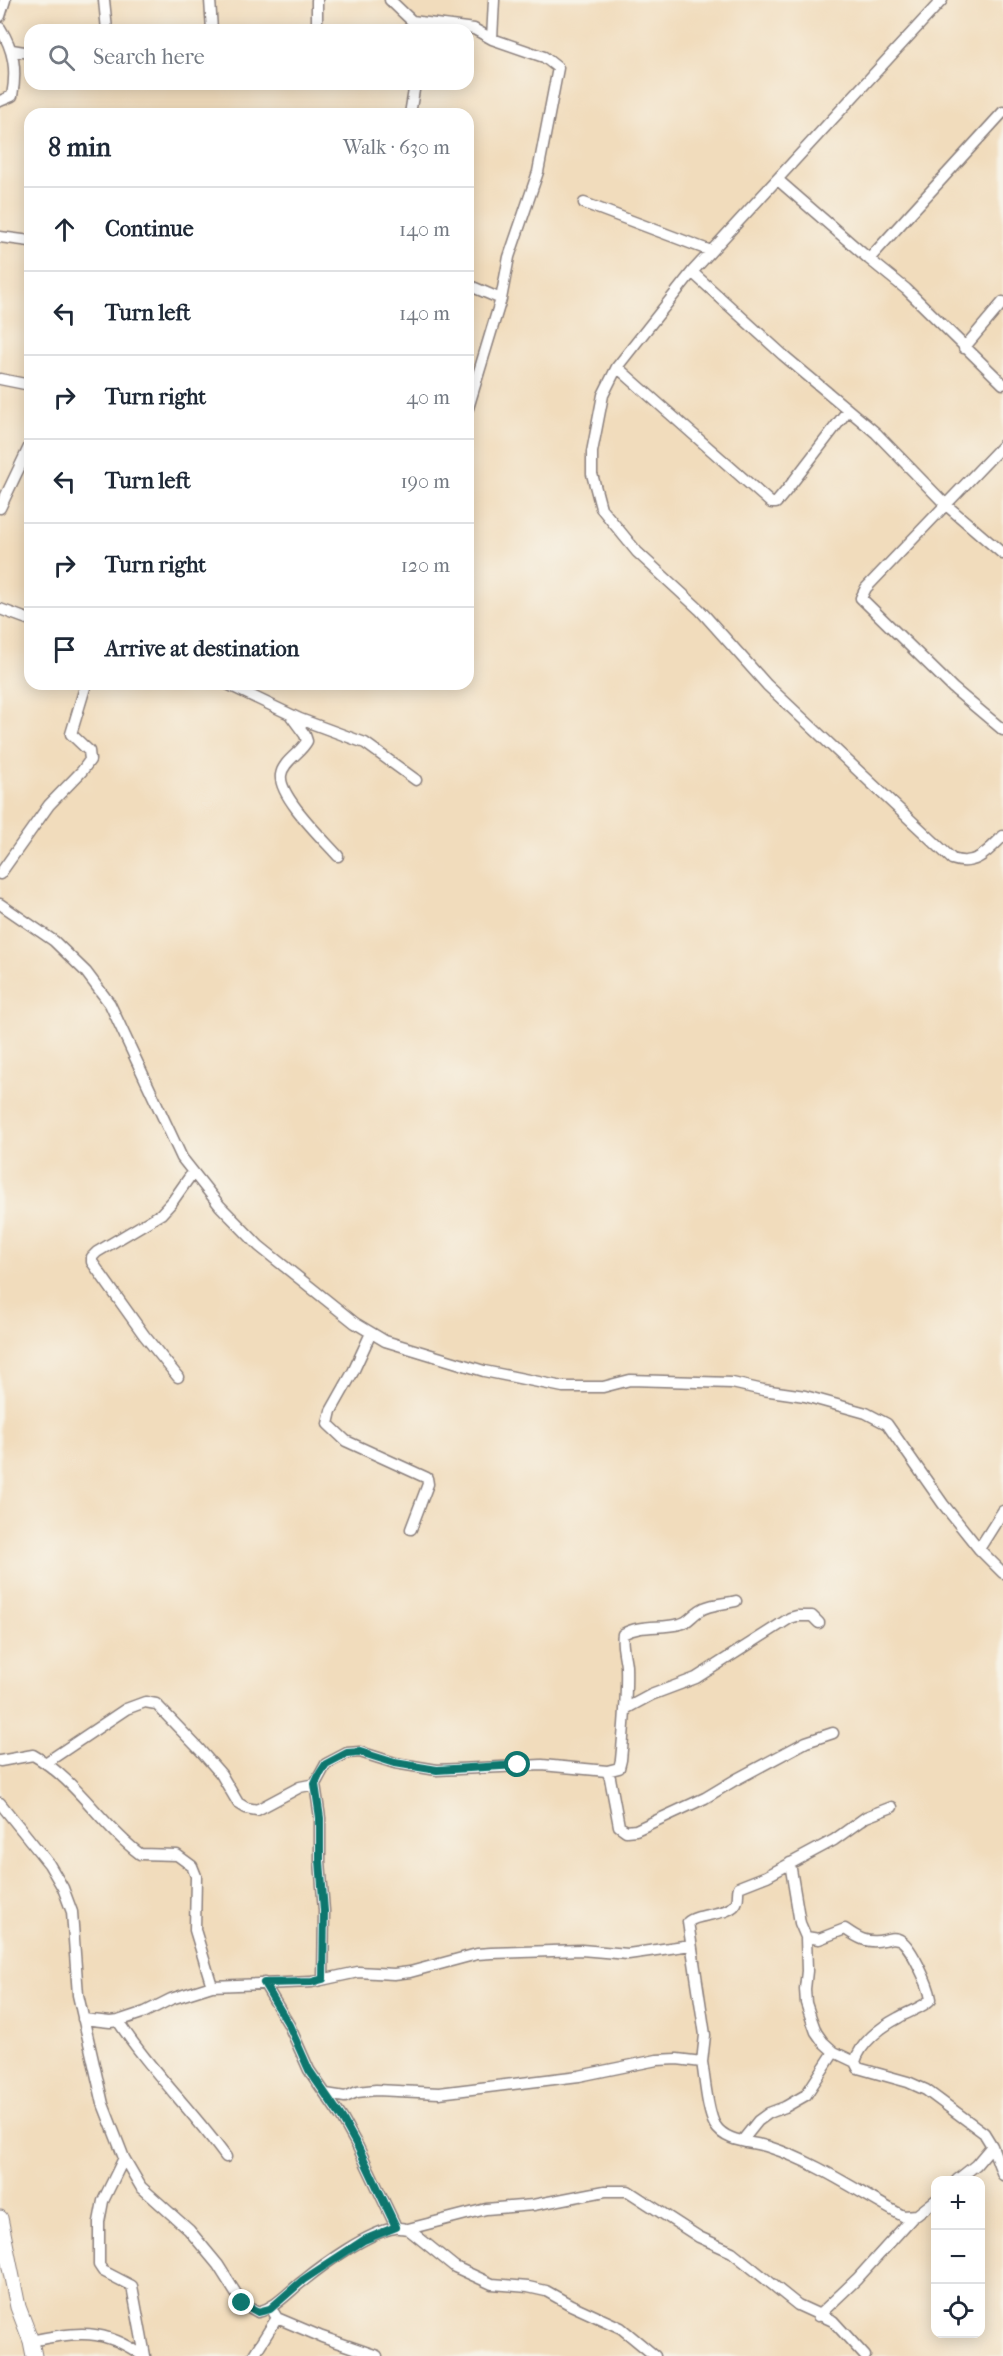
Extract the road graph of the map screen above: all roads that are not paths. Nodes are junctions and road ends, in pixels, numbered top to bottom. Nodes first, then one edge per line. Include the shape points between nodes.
1 (5, 0) edge
2 (104, 0) edge
3 (210, 0) edge
4 (317, 0) edge
5 (390, 0) edge
6 (494, 0) edge
7 (942, 0) edge
8 (0, 16) edge
9 (106, 24) edge
10 (212, 24) edge
11 (316, 24) edge
12 (414, 24) edge
13 (0, 28) edge
14 (474, 29) edge
15 (492, 39) junction
16 (12, 50) junction
17 (24, 52) edge
18 (414, 90) edge
19 (0, 101) edge
20 (412, 108) edge
21 (1003, 112) edge
22 (778, 180) junction
23 (584, 202) dead end
24 (0, 237) edge
25 (24, 240) edge
26 (711, 251) junction
27 (869, 260) junction
28 (692, 272) junction
29 (474, 288) edge
30 (501, 299) junction
31 (1003, 302) edge
32 (964, 348) junction
33 (617, 367) junction
34 (0, 379) edge
35 (24, 384) edge
36 (1003, 384) edge
37 (474, 388) edge
38 (848, 410) junction
39 (1003, 445) edge
40 (24, 458) edge
41 (945, 504) junction
42 (0, 508) edge
43 (1003, 554) edge
44 (0, 609) edge
45 (24, 618) edge
46 (84, 690) edge
47 (240, 690) edge
48 (289, 713) junction
49 (1003, 730) edge
50 (416, 780) dead end
51 (1003, 836) edge
52 (338, 856) dead end
53 (0, 874) edge
54 (0, 904) edge
55 (193, 1172) junction
56 (371, 1333) junction
57 (178, 1377) dead end
58 (1003, 1511) edge
59 (411, 1529) dead end
60 (979, 1549) junction
61 (1003, 1573) edge
62 (736, 1601) dead end
63 (819, 1623) dead end
64 (625, 1709) junction
65 (833, 1733) dead end
66 (0, 1761) edge
67 (47, 1762) junction
68 (607, 1771) junction
69 (315, 1784) junction
70 (0, 1803) edge
71 (892, 1807) dead end
72 (790, 1863) junction
73 (806, 1937) junction
74 (692, 1946) junction
75 (323, 1979) junction
76 (264, 1983) junction
77 (212, 1986) junction
78 (83, 2019) junction
79 (118, 2021) junction
80 (834, 2052) junction
81 (702, 2062) junction
82 (855, 2062) junction
83 (326, 2094) junction
84 (345, 2097) junction
85 (342, 2118) junction
86 (742, 2141) junction
87 (992, 2146) junction
88 (226, 2157) dead end
89 (124, 2158) junction
90 (1003, 2175) edge
91 (963, 2176) edge
92 (931, 2204) edge
93 (913, 2217) junction
94 (0, 2218) edge
95 (396, 2227) junction
96 (408, 2229) junction
97 (270, 2309) junction
98 (818, 2316) junction
99 (277, 2318) junction
100 (33, 2349) edge
101 (144, 2356) edge
102 (253, 2356) edge
103 (377, 2356) edge
104 (655, 2356) edge
105 (865, 2356) edge

1 - 8 street
2 - 9 street
3 - 10 street
4 - 11 street
5 - 12 street
6 - 15 street
7 - 22 street
13 - 16 street
14 - 15 street
15 - 30 street via 544,57 558,68 538,172 509,257
16 - 17 street
16 - 19 street via 12,96
18 - 20 street
21 - 27 street
22 - 26 street
22 - 27 street
23 - 26 street
24 - 25 street
26 - 28 street
27 - 32 street via 906,288
28 - 33 street
28 - 38 street
29 - 30 street
30 - 37 street
31 - 32 street
32 - 36 street
33 - 38 street via 771,503 776,503 786,491
33 - 51 street via 603,394 592,474 601,508 637,552 700,610 767,685 952,859 970,862
34 - 35 street
38 - 41 street
39 - 41 street
40 - 42 street
41 - 43 street
41 - 49 street via 861,598 953,688
44 - 45 street
46 - 53 street via 71,734 89,751 90,760 49,805
47 - 48 street
48 - 50 street via 364,743
48 - 52 street via 307,741 284,767 282,783 294,808
54 - 55 street via 54,941 86,972 110,1004 182,1158
55 - 56 street via 259,1246
55 - 57 street via 161,1214 92,1257 144,1335
56 - 59 street via 328,1424 346,1442 427,1478
56 - 60 street via 385,1341 484,1371 563,1387 603,1387 630,1380 732,1383 866,1413 887,1424
58 - 60 street
60 - 61 street
62 - 64 street via 705,1608 682,1624 632,1629 623,1634
63 - 64 street via 812,1616 790,1618 696,1678
64 - 68 street via 619,1768
65 - 68 street via 806,1742 705,1798 626,1832 620,1826
66 - 67 street via 33,1755
67 - 69 street via 126,1709 145,1702 156,1704 200,1750 221,1774 238,1803 246,1808 257,1810 300,1787
67 - 77 street via 140,1854 177,1855 192,1866 196,1876 195,1930
68 - 69 street via 542,1765 437,1770 360,1752 347,1753 326,1764
69 - 75 street via 324,1911
70 - 78 street via 49,1864 63,1888 72,1912 75,1975
71 - 72 street via 866,1817 834,1840
72 - 73 street
72 - 74 street via 739,1887 735,1905 690,1919
73 - 80 street via 806,2003 816,2032
73 - 82 street via 819,1939 845,1929 870,1942 901,1940 929,1989 931,1999 926,2005 881,2030 860,2049
74 - 75 street via 628,1954 582,1950 477,1954 410,1972 358,1972
74 - 81 street via 705,2035
75 - 76 street
76 - 77 street
76 - 83 street via 309,2070
77 - 79 street
78 - 79 street
78 - 89 street via 103,2104
79 - 88 street
80 - 82 street
80 - 86 street via 806,2095 768,2113
81 - 84 street via 657,2060 524,2083 439,2093 357,2092
81 - 86 street via 716,2126 724,2135
82 - 87 street via 858,2068 926,2090 984,2133
83 - 84 street
83 - 85 street
84 - 85 street
85 - 95 street
86 - 93 street via 770,2147 802,2161 903,2216
87 - 90 street
87 - 91 street
89 - 97 street via 141,2187 189,2230 218,2265 242,2303 258,2312
89 - 101 street via 103,2201 99,2265 135,2291
92 - 93 street
93 - 98 street
94 - 100 street via 18,2307
95 - 96 street
95 - 97 street via 364,2240 325,2264
96 - 98 street via 486,2209 628,2191 699,2237 732,2252 798,2305
96 - 104 street via 455,2267 492,2284 546,2291 621,2328
97 - 99 street
98 - 105 street via 838,2324
99 - 102 street
99 - 103 street
100 - 101 street via 54,2336 86,2333 126,2344

